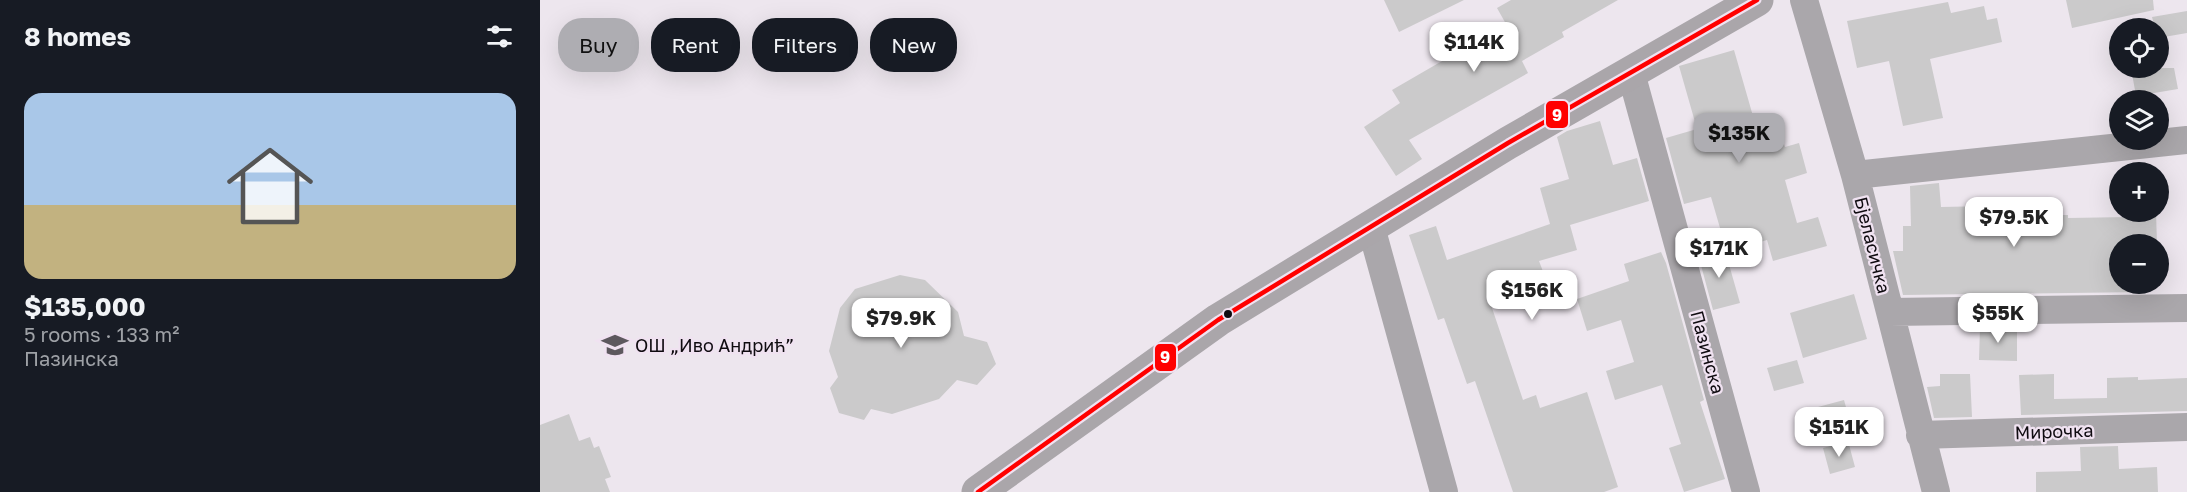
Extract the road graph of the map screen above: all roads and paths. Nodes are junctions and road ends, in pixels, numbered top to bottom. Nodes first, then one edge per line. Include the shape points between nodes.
1 (1756, 0) edge
2 (1804, 0) edge
3 (1631, 73) junction
4 (2187, 140) edge
5 (1855, 175) junction
6 (1371, 227) junction
7 (2187, 308) edge
8 (1890, 312) junction
9 (2187, 427) edge
10 (1920, 435) junction
11 (978, 492) edge
12 (1444, 492) edge
13 (1746, 492) edge
14 (1936, 492) edge

1 - 3 street
2 - 5 street, Бјеласичка
3 - 6 street
3 - 13 street, Пазинска
4 - 5 street
5 - 8 street, Бјеласичка
6 - 11 street via 1218,320
6 - 12 street
7 - 8 street
8 - 10 street, Бјеласичка
9 - 10 street, Мирочка
10 - 14 street, Бјеласичка

